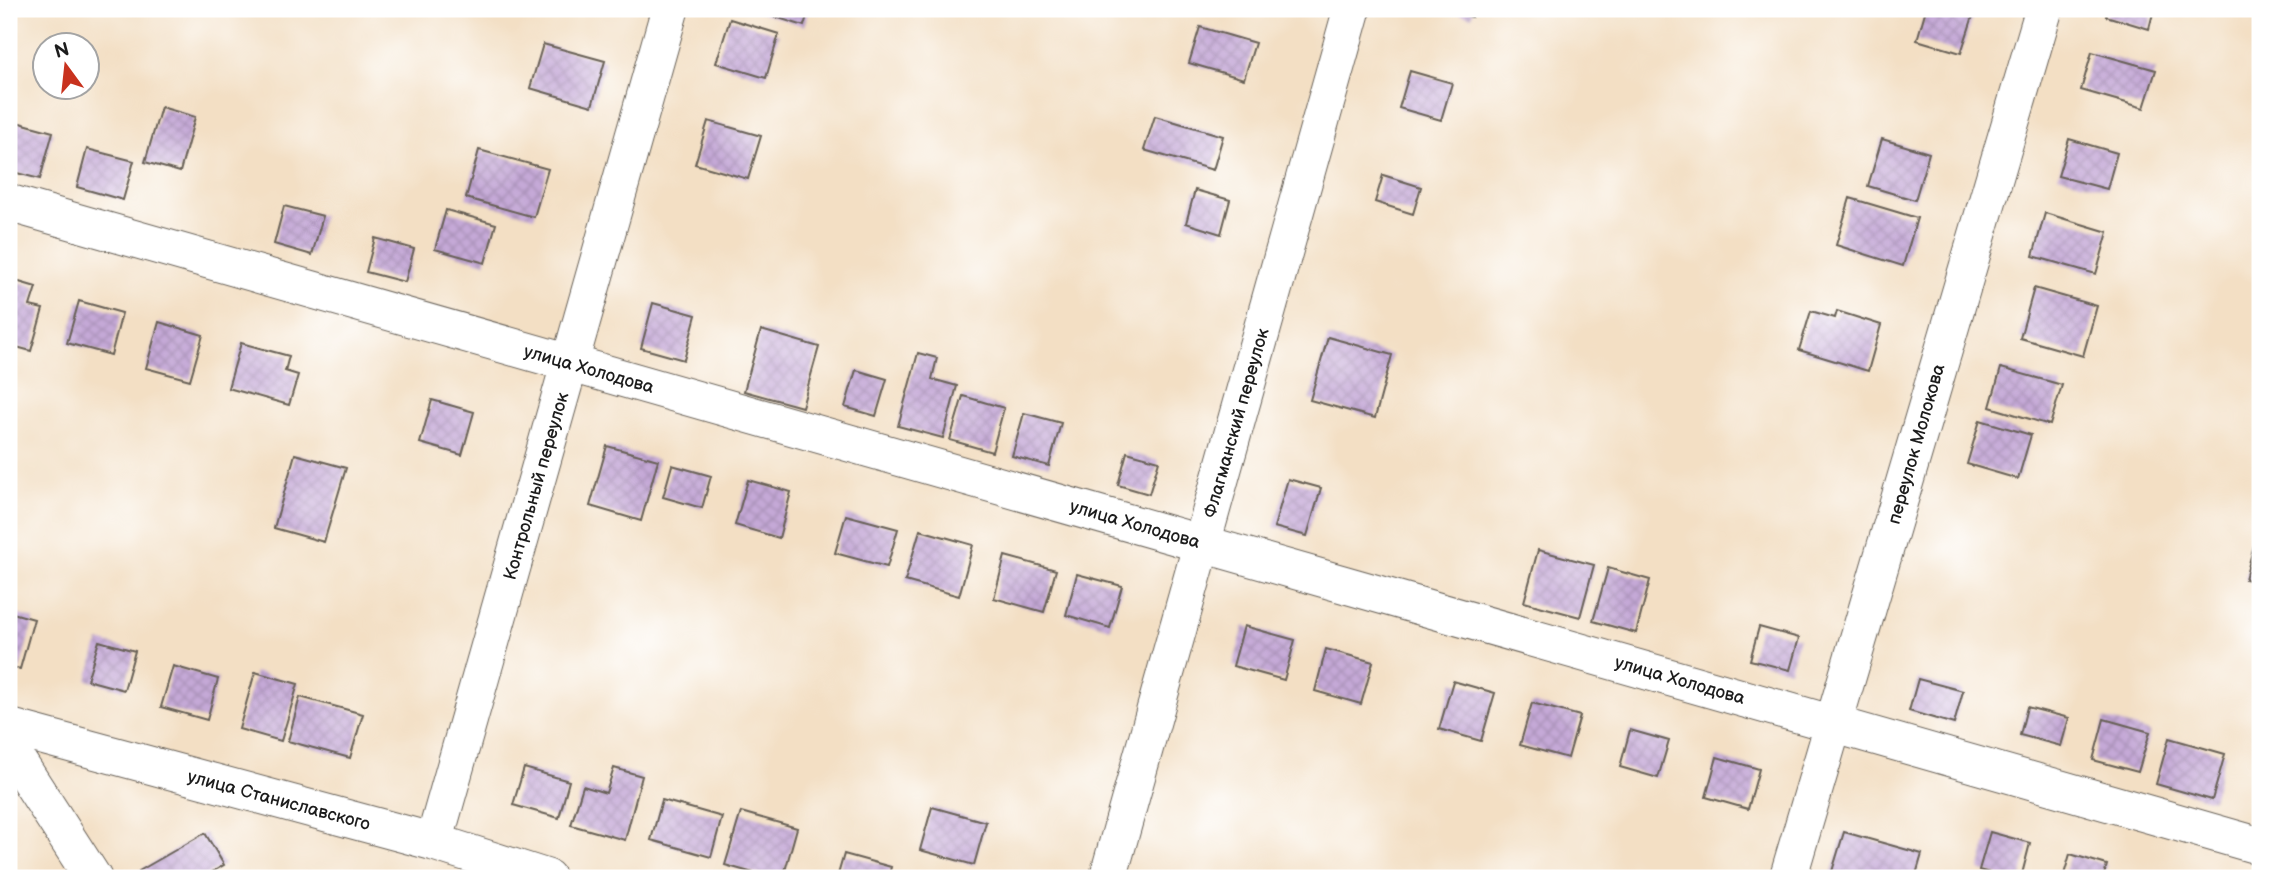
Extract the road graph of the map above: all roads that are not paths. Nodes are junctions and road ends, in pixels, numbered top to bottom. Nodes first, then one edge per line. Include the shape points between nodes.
1 (670, 9) edge
2 (1352, 9) edge
3 (2044, 9) edge
4 (9, 203) edge
5 (571, 364) junction
6 (1203, 544) junction
7 (1834, 724) junction
8 (9, 727) edge
9 (9, 748) edge
10 (434, 842) junction
11 (2260, 846) edge
12 (93, 878) edge
13 (547, 878) edge
14 (1108, 878) edge
15 (1788, 878) edge

1 - 5 street, Контрольный переулок
2 - 6 street, Флагманский переулок
3 - 7 street, переулок Молокова
4 - 5 street, улица Холодова
5 - 6 street, улица Холодова
5 - 10 street, Контрольный переулок
6 - 7 street, улица Холодова
6 - 14 street, Флагманский переулок
7 - 11 street, улица Холодова
7 - 15 street, переулок Молокова
8 - 10 street, улица Станиславского
9 - 12 street
10 - 13 street, улица Станиславского

